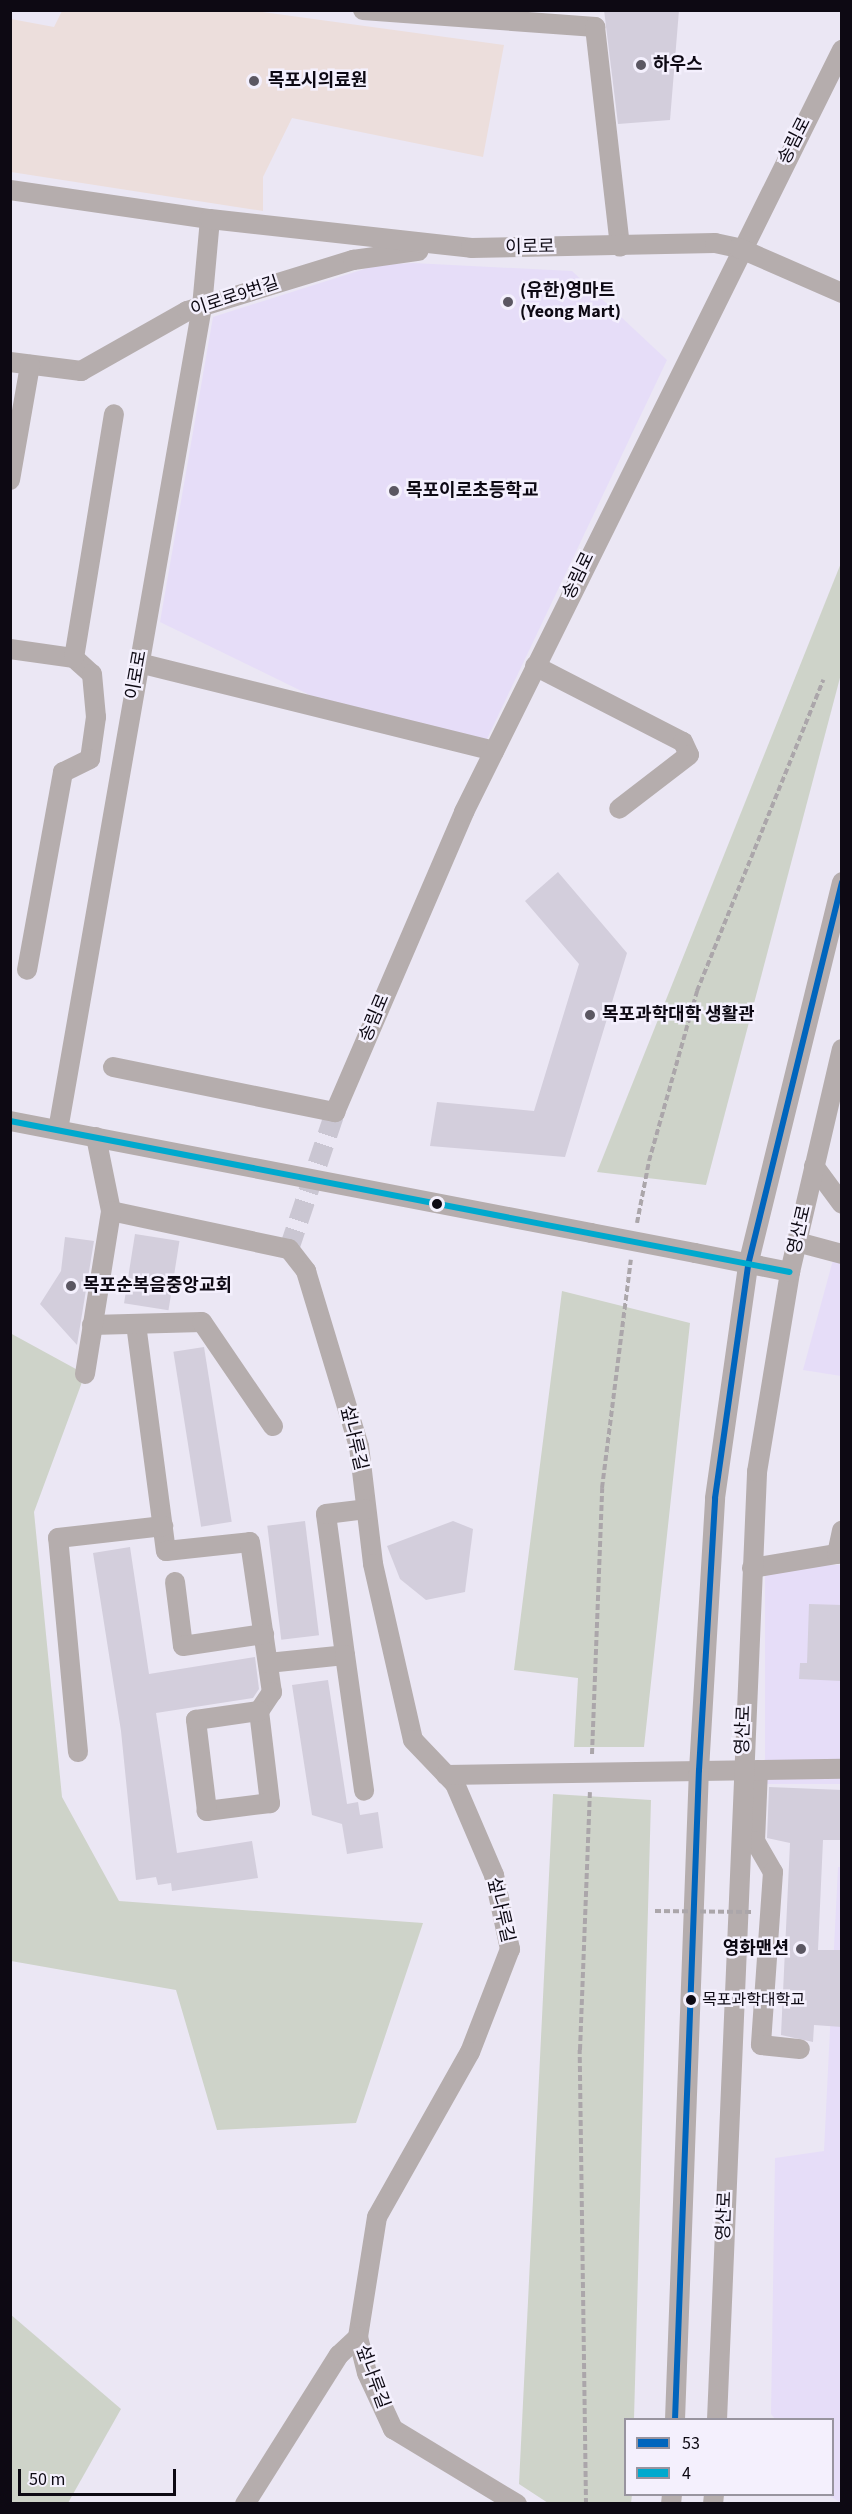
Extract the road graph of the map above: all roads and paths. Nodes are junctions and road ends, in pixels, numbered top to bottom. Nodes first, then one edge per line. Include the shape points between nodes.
1 (363, 10) edge
2 (594, 19) edge
3 (842, 50) edge
4 (10, 190) edge
5 (210, 219) junction
6 (620, 247) junction
7 (739, 248) junction
8 (471, 249) junction
9 (842, 292) edge
10 (202, 306) junction
11 (20, 364) edge
12 (114, 414) dead end
13 (10, 480) edge
14 (10, 649) edge
15 (74, 658) junction
16 (139, 663) junction
17 (535, 666) junction
18 (823, 680) dead end
19 (494, 751) junction
20 (619, 809) dead end
21 (842, 882) edge
22 (27, 969) dead end
23 (842, 1049) edge
24 (113, 1066) dead end
25 (10, 1121) edge
26 (58, 1130) junction
27 (96, 1137) junction
28 (814, 1166) junction
29 (842, 1204) edge
30 (111, 1210) junction
31 (636, 1228) dead end
32 (797, 1242) junction
33 (632, 1250) dead end
34 (842, 1254) edge
35 (748, 1265) junction
36 (790, 1272) junction
37 (136, 1324) junction
38 (92, 1325) junction
39 (85, 1374) dead end
40 (273, 1426) dead end
41 (366, 1509) junction
42 (163, 1526) junction
43 (842, 1531) edge
44 (752, 1568) junction
45 (175, 1582) dead end
46 (264, 1634) junction
47 (345, 1655) junction
48 (268, 1663) junction
49 (259, 1711) junction
50 (78, 1752) dead end
51 (842, 1769) edge
52 (699, 1770) junction
53 (750, 1770) junction
54 (591, 1772) junction
55 (446, 1775) junction
56 (364, 1791) dead end
57 (655, 1911) dead end
58 (752, 1912) dead end
59 (800, 2049) dead end
60 (358, 2337) junction
61 (675, 2418) edge
62 (717, 2418) edge
63 (245, 2504) edge
64 (517, 2504) edge
65 (585, 2504) edge

1 - 2 street
2 - 6 street
3 - 7 street, 송림로
4 - 5 street, 이로로
5 - 8 street, 이로로
5 - 10 street, 이로로
6 - 7 street, 이로로 via 715,243
6 - 8 street, 이로로
7 - 9 street, 이로로
7 - 17 street, 송림로
8 - 10 street, 이로로9번길 via 353,260
10 - 11 street, 이로로9번길 via 81,371
10 - 16 street, 이로로
11 - 13 street
12 - 15 street
14 - 15 street
15 - 22 street via 92,674 96,717 90,759 63,772
16 - 19 street
16 - 26 street, 이로로
17 - 19 street, 송림로
17 - 20 street via 683,742 689,755
18 - 31 path via 697,991 649,1161
19 - 24 street, 송림로 via 335,1112
21 - 35 street
23 - 28 street, 영산로
25 - 26 street
26 - 27 street
27 - 30 street
27 - 35 street, bridge
28 - 29 street
28 - 32 street, 영산로
30 - 38 street
30 - 41 street, 섶나루길 via 289,1249 306,1271 359,1446
32 - 34 street
32 - 36 street, 영산로
33 - 54 path via 618,1328 602,1488
35 - 36 street
35 - 52 street via 715,1498
36 - 44 street, 영산로 via 757,1472
37 - 38 street
37 - 40 street via 202,1322
37 - 42 street
38 - 39 street
41 - 47 street via 326,1514
41 - 55 street, 섶나루길 via 373,1564 413,1740
42 - 46 street via 166,1551 250,1542
42 - 50 street via 58,1538
43 - 44 street via 837,1554
44 - 53 street, 영산로
45 - 46 street via 183,1646
46 - 48 street
47 - 48 street
47 - 56 street
48 - 49 street via 272,1692
49 - 49 street via 270,1803 207,1811 196,1720
51 - 53 street
52 - 53 street
52 - 54 street
52 - 61 street
53 - 59 street via 755,1841 773,1872 761,2045
53 - 62 street, 영산로
54 - 55 street
54 - 65 path via 580,2050
55 - 60 street, 섶나루길 via 494,1875 510,1949 470,2052 377,2217
57 - 58 path, bridge
60 - 63 street via 339,2355
60 - 64 street, 섶나루길 via 367,2373 393,2428

